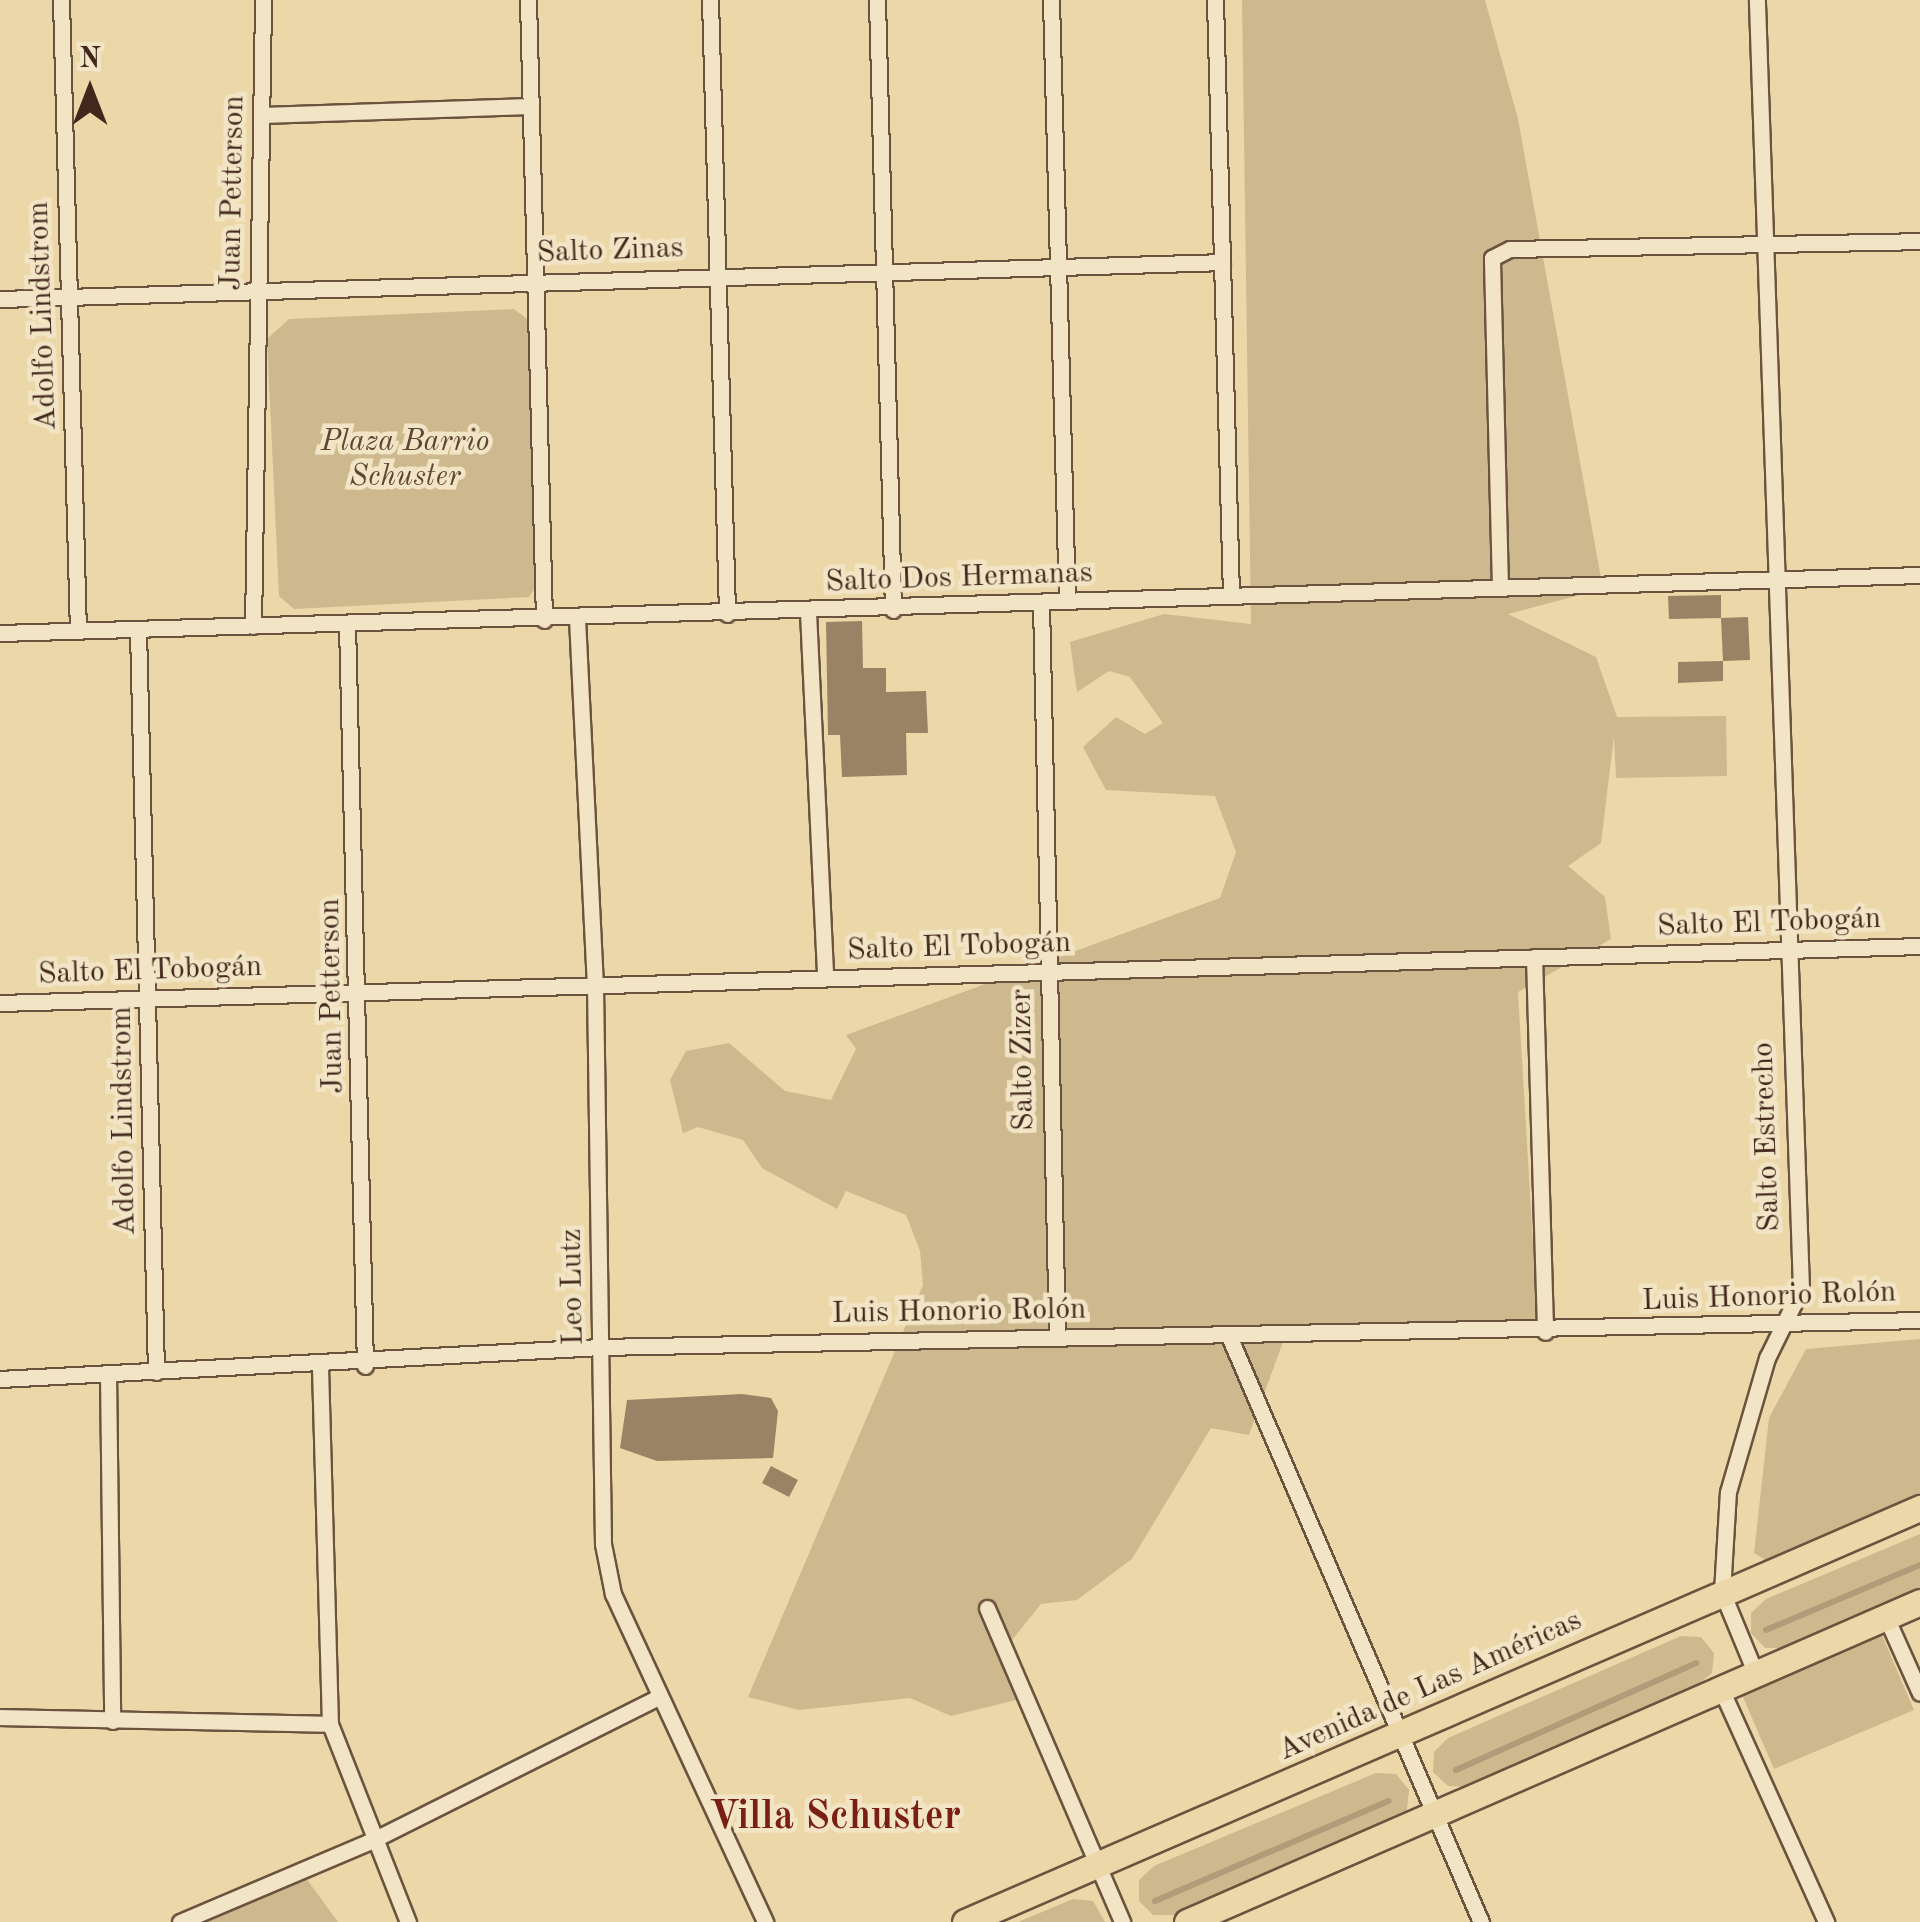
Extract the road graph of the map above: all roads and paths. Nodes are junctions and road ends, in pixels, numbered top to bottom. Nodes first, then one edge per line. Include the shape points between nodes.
1 (61, 0) edge
2 (262, 0) edge
3 (528, 0) edge
4 (710, 0) edge
5 (877, 0) edge
6 (1051, 0) edge
7 (1215, 0) edge
8 (1758, 0) edge
9 (530, 106) junction
10 (262, 115) junction
11 (1920, 241) edge
12 (1762, 245) junction
13 (1222, 262) junction
14 (1058, 266) junction
15 (884, 271) junction
16 (718, 275) junction
17 (535, 280) junction
18 (258, 288) junction
19 (70, 292) junction
20 (0, 299) edge
21 (1920, 575) edge
22 (1774, 580) junction
23 (1500, 588) junction
24 (1231, 596) junction
25 (1067, 602) junction
26 (1040, 603) junction
27 (893, 610) junction
28 (808, 612) junction
29 (727, 614) junction
30 (576, 618) junction
31 (544, 620) junction
32 (347, 624) junction
33 (253, 626) junction
34 (138, 630) junction
35 (78, 631) junction
36 (0, 633) edge
37 (1920, 946) edge
38 (1788, 950) junction
39 (1534, 957) junction
40 (1049, 972) junction
41 (825, 978) junction
42 (595, 985) junction
43 (361, 992) junction
44 (149, 998) junction
45 (0, 1002) edge
46 (1920, 1320) edge
47 (1784, 1324) junction
48 (1544, 1332) junction
49 (1057, 1336) junction
50 (1229, 1336) junction
51 (602, 1347) junction
52 (365, 1366) junction
53 (320, 1367) junction
54 (156, 1372) junction
55 (108, 1373) junction
56 (0, 1379) edge
57 (1920, 1508) edge
58 (1722, 1592) junction
59 (1920, 1602) edge
60 (987, 1608) dead end
61 (1886, 1617) junction
62 (1755, 1672) junction
63 (1722, 1689) junction
64 (1920, 1693) edge
65 (659, 1697) junction
66 (0, 1717) edge
67 (112, 1720) junction
68 (330, 1724) junction
69 (1398, 1736) junction
70 (1434, 1814) junction
71 (373, 1840) junction
72 (1098, 1865) junction
73 (180, 1922) edge
74 (408, 1922) edge
75 (764, 1922) edge
76 (965, 1922) edge
77 (1122, 1922) edge
78 (1188, 1922) edge
79 (1481, 1922) edge
80 (1826, 1922) edge

1 - 19 street, Adolfo Lindstrom
2 - 10 street, Juan Petterson
3 - 9 street
4 - 16 street
5 - 15 street
6 - 14 street
7 - 13 street
8 - 12 street, Salto Estrecho
9 - 10 street
9 - 17 street
10 - 18 street, Juan Petterson
11 - 12 street
12 - 22 street, Salto Estrecho
12 - 23 street via 1510,249 1492,258
13 - 14 street, Salto Zinas
13 - 24 street
14 - 15 street, Salto Zinas
14 - 25 street
15 - 16 street, Salto Zinas
15 - 27 street
16 - 17 street, Salto Zinas
16 - 29 street
17 - 18 street, Salto Zinas
17 - 31 street
18 - 19 street, Salto Zinas
18 - 33 street, Juan Petterson
19 - 20 street, Salto Zinas
19 - 35 street, Adolfo Lindstrom
21 - 22 street, Salto Dos Hermanas
22 - 23 street, Salto Dos Hermanas
22 - 38 street, Salto Estrecho
23 - 24 street, Salto Dos Hermanas
24 - 25 street, Salto Dos Hermanas
25 - 26 street, Salto Dos Hermanas
26 - 27 street, Salto Dos Hermanas
26 - 40 street, Salto Zizer
27 - 28 street, Salto Dos Hermanas
28 - 29 street, Salto Dos Hermanas
28 - 41 street
29 - 30 street, Salto Dos Hermanas
30 - 31 street, Salto Dos Hermanas
30 - 42 street, Leo Lutz
31 - 32 street, Salto Dos Hermanas
32 - 33 street, Salto Dos Hermanas
32 - 43 street, Juan Petterson
33 - 34 street, Salto Dos Hermanas
34 - 35 street, Salto Dos Hermanas
34 - 44 street, Adolfo Lindstrom
35 - 36 street, Salto Dos Hermanas
37 - 38 street, Salto El Tobogán
38 - 39 street, Salto El Tobogán
38 - 47 street, Salto Estrecho via 1800,1289
39 - 40 street, Salto El Tobogán
39 - 48 street
40 - 41 street, Salto El Tobogán
40 - 49 street, Salto Zizer
41 - 42 street, Salto El Tobogán
42 - 43 street, Salto El Tobogán
42 - 51 street, Leo Lutz
43 - 44 street, Salto El Tobogán
43 - 52 street, Juan Petterson
44 - 45 street, Salto El Tobogán
44 - 54 street, Adolfo Lindstrom
46 - 47 street, Luis Honorio Rolón
47 - 48 street, Luis Honorio Rolón
47 - 58 street, Salto Estrecho via 1737,1451
48 - 50 street, Luis Honorio Rolón
49 - 50 street, Luis Honorio Rolón
49 - 51 street, Luis Honorio Rolón
50 - 69 street
51 - 52 street, Luis Honorio Rolón
51 - 65 street, Leo Lutz via 602,1544
52 - 53 street, Luis Honorio Rolón
53 - 54 street, Luis Honorio Rolón
53 - 68 street
54 - 55 street, Luis Honorio Rolón
55 - 56 street, Luis Honorio Rolón
55 - 67 street
57 - 58 main road, Avenida de Las Américas
58 - 62 street, Salto Estrecho
58 - 69 main road, Avenida de Las Américas
59 - 61 main road
60 - 72 street
61 - 62 main road
61 - 64 street
62 - 63 main road
63 - 70 main road
63 - 80 street
65 - 71 street
65 - 75 street, Leo Lutz
66 - 67 street
67 - 68 street
68 - 71 street
69 - 70 street
69 - 72 main road, Avenida de Las Américas
70 - 78 main road
70 - 79 street
71 - 73 street
71 - 74 street
72 - 76 main road, Avenida de Las Américas
72 - 77 street

